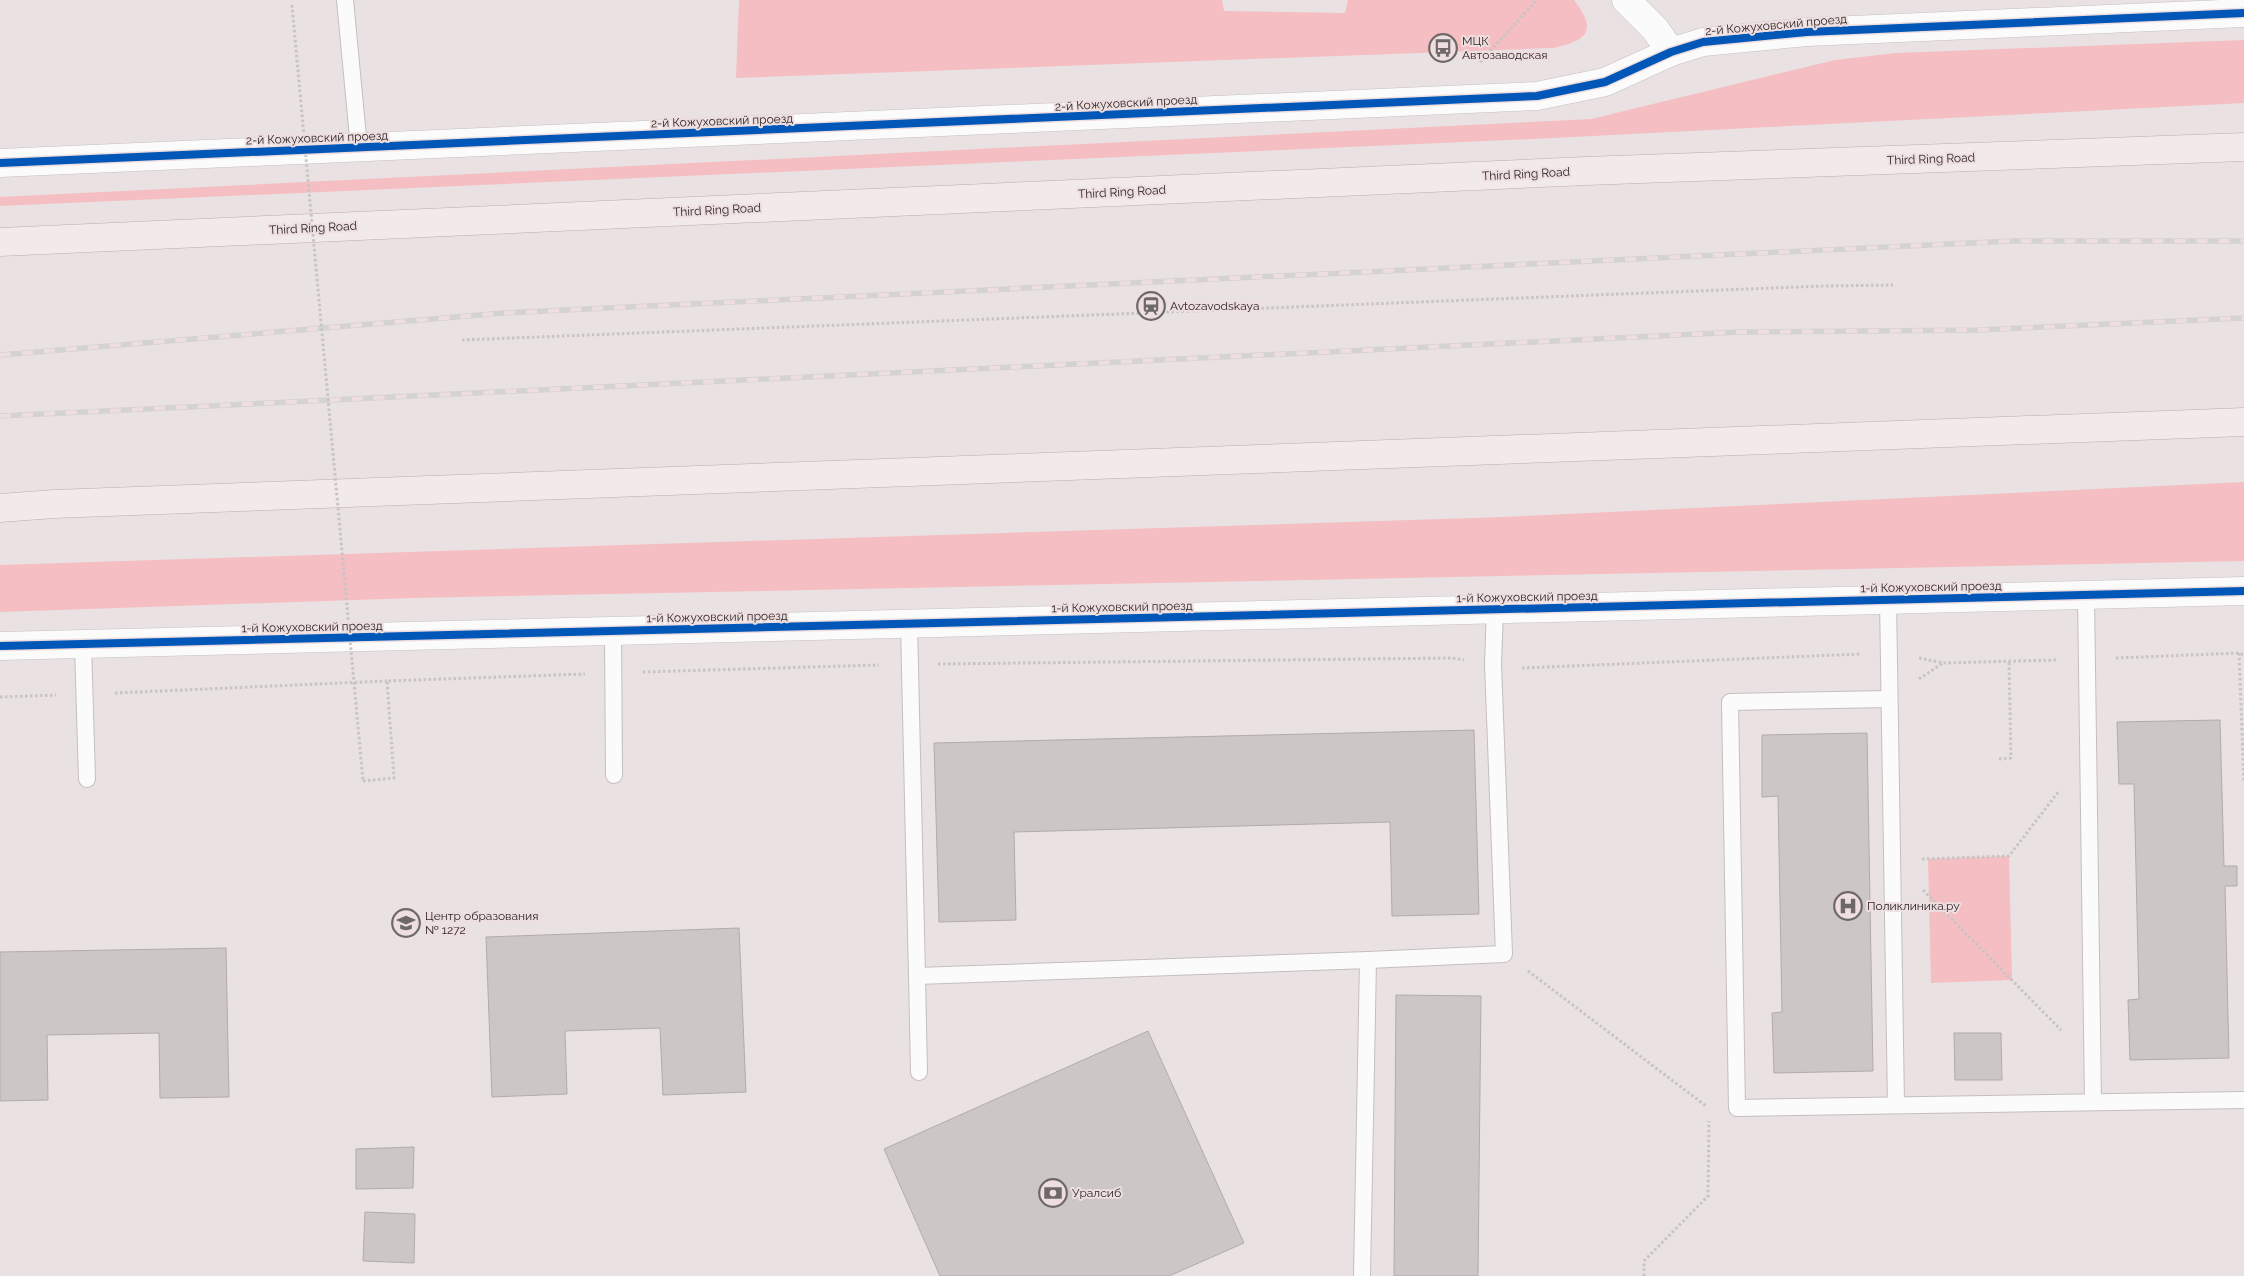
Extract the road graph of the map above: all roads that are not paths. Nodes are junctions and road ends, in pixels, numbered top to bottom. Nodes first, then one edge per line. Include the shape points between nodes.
1 (345, 0) edge
2 (1626, 0) edge
3 (2215, 7) edge
4 (2244, 13) edge
5 (1671, 52) junction
6 (2244, 147) edge
7 (359, 148) junction
8 (0, 163) edge
9 (0, 242) edge
10 (2244, 422) edge
11 (0, 508) edge
12 (2244, 591) edge
13 (2086, 595) junction
14 (1888, 600) junction
15 (1495, 609) junction
16 (909, 624) junction
17 (613, 631) junction
18 (83, 644) junction
19 (0, 646) edge
20 (1889, 699) junction
21 (614, 775) dead end
22 (87, 779) dead end
23 (1368, 960) junction
24 (917, 976) junction
25 (919, 1072) dead end
26 (2244, 1100) edge
27 (2093, 1102) junction
28 (1896, 1105) junction
29 (1362, 1276) edge

1 - 7 lane
2 - 5 street via 1655,29
3 - 4 street, 2-й Кожуховский проезд
3 - 5 street, 2-й Кожуховский проезд via 1807,32 1703,42
5 - 7 street, 2-й Кожуховский проезд via 1605,82 1537,96
6 - 9 main road, Third Ring Road via 1586,171
7 - 8 street, 2-й Кожуховский проезд
10 - 11 main road
12 - 13 street, 1-й Кожуховский проезд
13 - 14 street, 1-й Кожуховский проезд
13 - 27 lane
14 - 15 street, 1-й Кожуховский проезд
14 - 20 lane
15 - 16 street, 1-й Кожуховский проезд
15 - 23 lane via 1493,664 1504,954
16 - 17 street, 1-й Кожуховский проезд
16 - 24 lane
17 - 18 street, 1-й Кожуховский проезд
17 - 21 lane
18 - 19 street, 1-й Кожуховский проезд
18 - 22 lane
20 - 28 lane
20 - 28 lane via 1730,702 1737,1108
23 - 24 lane
23 - 29 lane
24 - 25 lane
26 - 27 lane
27 - 28 lane

